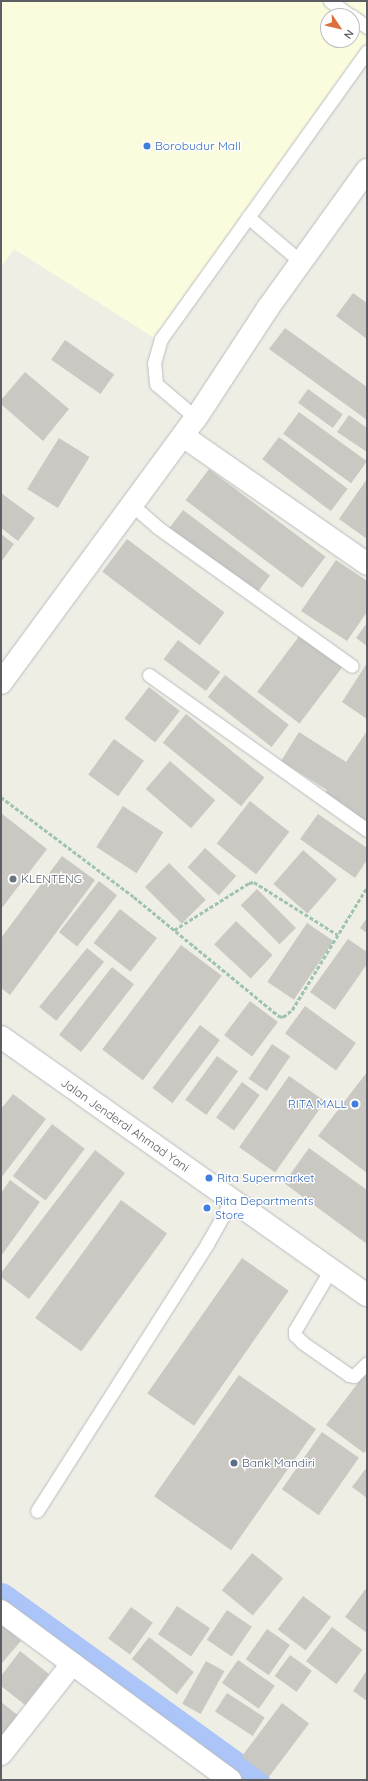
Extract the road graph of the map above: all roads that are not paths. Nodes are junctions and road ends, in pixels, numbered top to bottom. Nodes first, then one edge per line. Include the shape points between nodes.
1 (330, 1) edge
2 (340, 8) edge
3 (367, 51) edge
4 (367, 170) edge
5 (248, 217) junction
6 (301, 262) junction
7 (196, 418) junction
8 (183, 436) junction
9 (132, 505) junction
10 (367, 564) edge
11 (352, 666) dead end
12 (149, 675) dead end
13 (1, 683) edge
14 (367, 830) edge
15 (1, 1037) edge
16 (232, 1200) junction
17 (331, 1269) junction
18 (367, 1295) edge
19 (367, 1363) edge
20 (37, 1511) dead end
21 (1, 1611) edge
22 (72, 1664) junction
23 (1, 1754) edge
24 (229, 1780) edge

1 - 2 lane
3 - 5 lane
4 - 6 street
5 - 6 lane
5 - 7 lane via 161,340 154,363 156,384
6 - 7 street
7 - 8 street
8 - 9 street
8 - 10 street
9 - 11 lane via 157,527
9 - 13 street
12 - 14 lane
15 - 16 street, Jalan Jenderal Ahmad Yani
16 - 17 street, Jalan Jenderal Ahmad Yani
16 - 20 lane via 207,1244
17 - 18 street, Jalan Jenderal Ahmad Yani
17 - 19 lane via 294,1335 354,1376
21 - 22 street
22 - 23 street
22 - 24 street

